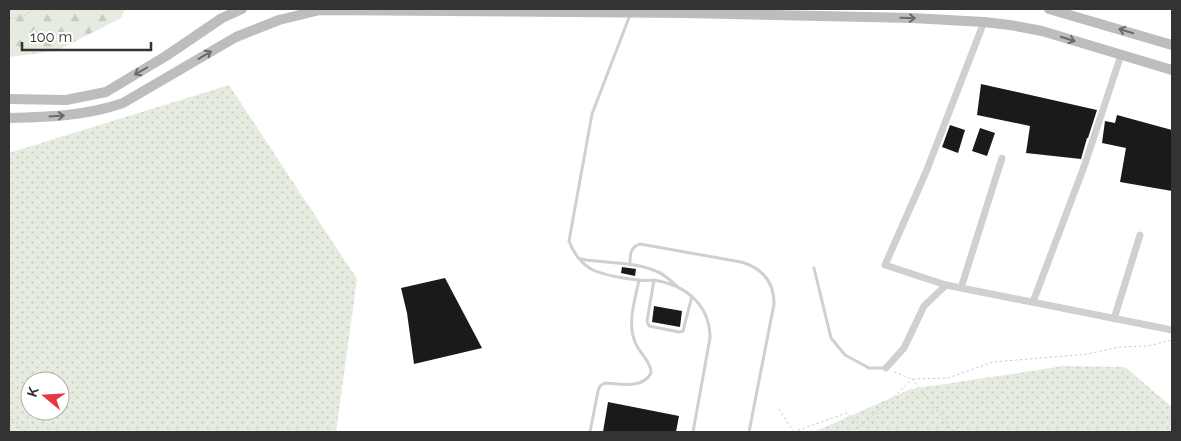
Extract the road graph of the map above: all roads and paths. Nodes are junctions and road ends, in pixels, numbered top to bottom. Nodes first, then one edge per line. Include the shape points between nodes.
1 (33, 9) edge
2 (228, 9) edge
3 (242, 9) edge
4 (1049, 9) edge
5 (1062, 10) edge
6 (632, 12) junction
7 (9, 18) edge
8 (222, 18) junction
9 (984, 22) junction
10 (1172, 45) edge
11 (1121, 55) junction
12 (1172, 70) edge
13 (9, 99) edge
14 (9, 118) edge
15 (1002, 158) dead end
16 (1140, 235) dead end
17 (579, 258) junction
18 (630, 264) junction
19 (814, 268) dead end
20 (639, 280) junction
21 (654, 280) junction
22 (946, 285) junction
23 (679, 287) junction
24 (961, 288) junction
25 (692, 296) junction
26 (1032, 302) junction
27 (1114, 319) junction
28 (1172, 330) edge
29 (1172, 340) edge
30 (886, 368) junction
31 (912, 379) junction
32 (779, 409) dead end
33 (9, 415) edge
34 (26, 432) edge
35 (590, 432) edge
36 (693, 432) edge
37 (749, 432) edge
38 (793, 432) edge
39 (954, 432) edge

1 - 7 path via 22,18
2 - 8 street
3 - 8 street
4 - 5 street
10 -> 5 street
6 -> 9 street
14 -> 6 street via 103,110 123,103 236,37 279,20 320,10
6 - 17 lane via 592,114 569,233 571,247
8 -> 13 street via 106,92 66,100
9 -> 11 street via 1042,31
9 - 22 street via 926,172 885,265
11 - 12 street
11 - 26 street via 1085,164
15 - 24 street
16 - 27 street
17 - 18 lane
17 - 20 lane via 596,271
18 - 23 lane via 660,273
18 - 37 lane via 632,250 640,244 741,262 753,266 766,278 774,304
19 - 30 lane via 831,338 845,355 869,368
20 - 21 lane
20 - 35 lane via 632,329 651,373 641,383 605,383 600,386
21 - 23 lane
21 - 25 lane via 647,321 649,326 683,331
22 - 24 street
22 - 30 street via 924,306 904,348
23 - 25 lane
24 - 26 street
25 - 36 lane via 705,312 710,329
26 - 27 street
27 - 28 street
29 - 31 path via 1088,354 993,362 948,378
30 - 31 path
31 - 38 path via 861,426 847,413
31 - 39 path
32 - 38 path
33 - 34 path

